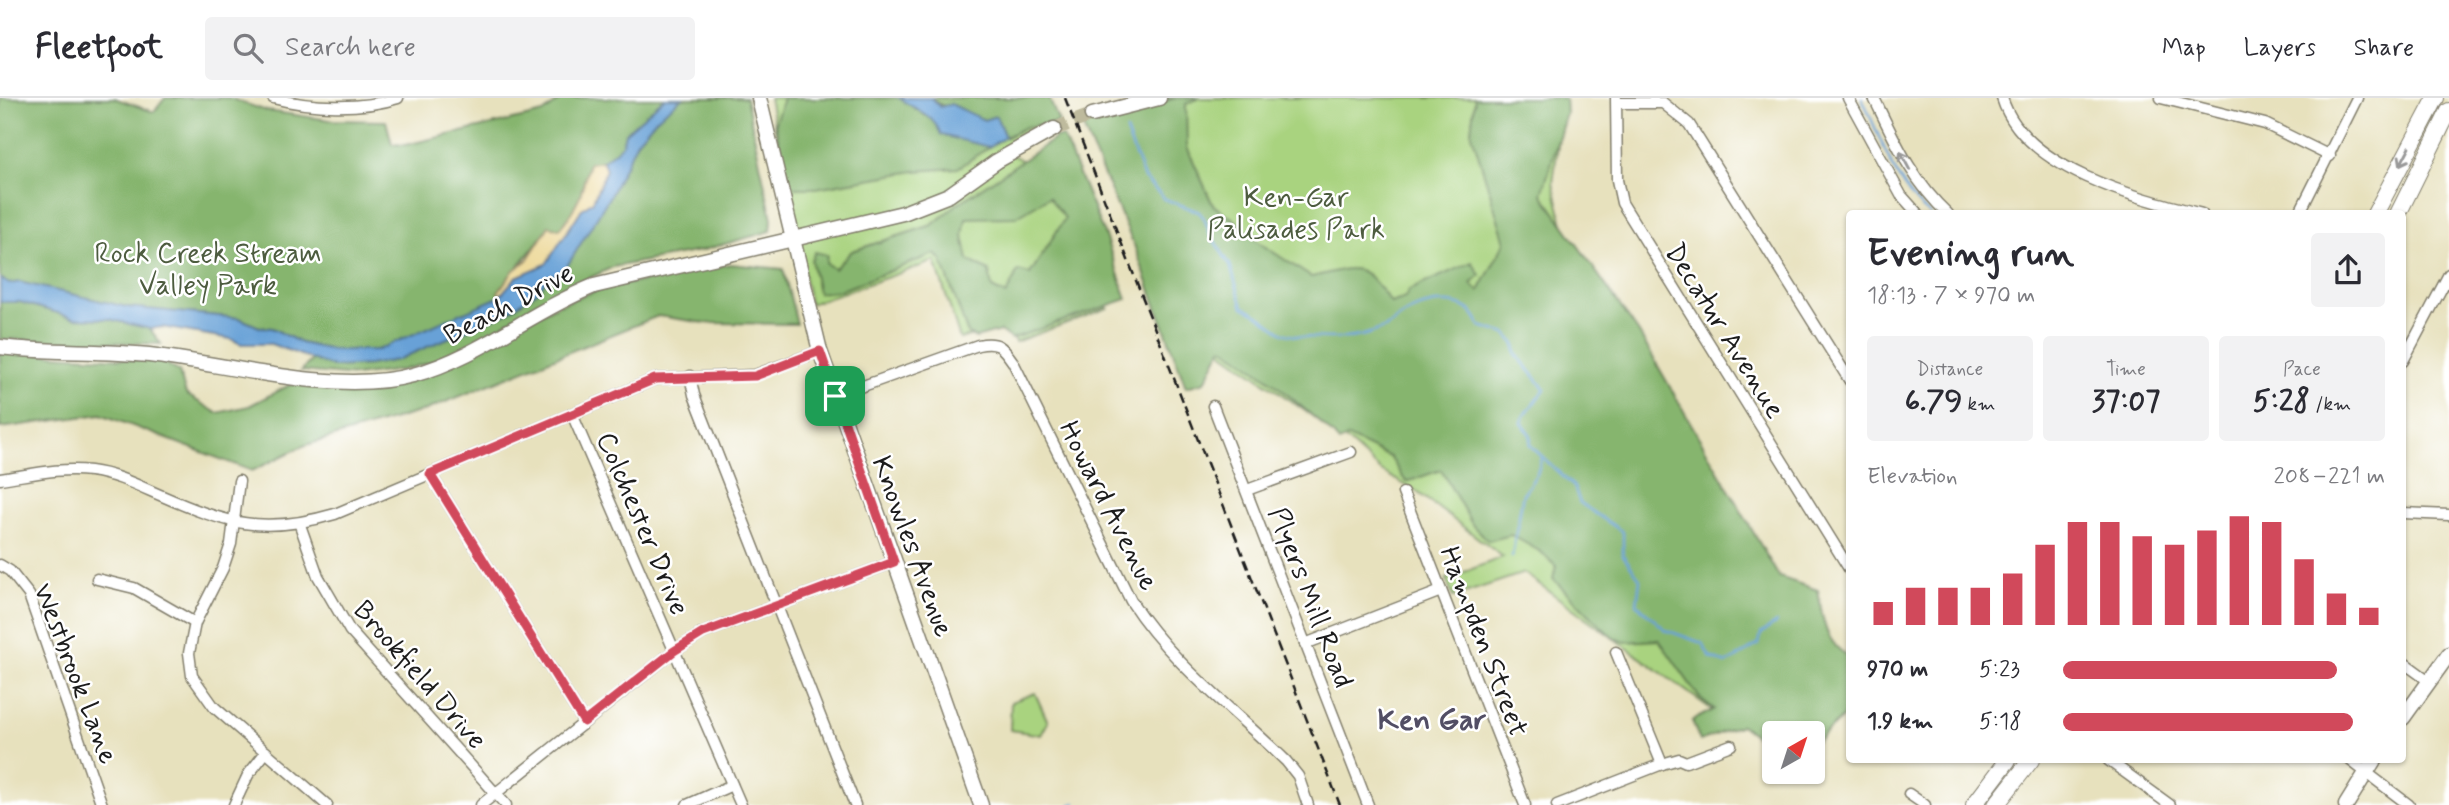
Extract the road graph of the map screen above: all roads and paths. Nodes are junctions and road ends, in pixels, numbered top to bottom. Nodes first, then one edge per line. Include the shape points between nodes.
1 (274, 98) edge
2 (398, 98) edge
3 (759, 98) edge
4 (1159, 98) edge
5 (1848, 98) edge
6 (1874, 98) edge
7 (2003, 98) edge
8 (2161, 98) edge
9 (2357, 98) edge
10 (2436, 98) edge
11 (2442, 98) edge
12 (1617, 100) edge
13 (2449, 102) edge
14 (2449, 111) edge
15 (1092, 115) tunnel mouth
16 (1054, 129) tunnel mouth
17 (2330, 156) junction
18 (1914, 210) edge
19 (1944, 210) edge
20 (2186, 210) edge
21 (2301, 210) edge
22 (2377, 210) edge
23 (2400, 210) edge
24 (793, 238) junction
25 (2449, 274) edge
26 (0, 347) edge
27 (820, 351) junction
28 (2406, 355) edge
29 (1846, 375) edge
30 (690, 376) junction
31 (835, 396) junction
32 (1213, 406) dead end
33 (572, 414) junction
34 (1351, 453) dead end
35 (430, 474) junction
36 (0, 480) edge
37 (239, 481) dead end
38 (1247, 490) junction
39 (1403, 493) dead end
40 (2406, 513) edge
41 (2449, 515) edge
42 (234, 523) junction
43 (300, 525) junction
44 (894, 562) junction
45 (1846, 564) edge
46 (0, 565) edge
47 (97, 579) dead end
48 (1441, 591) junction
49 (777, 606) junction
50 (195, 623) junction
51 (1306, 643) junction
52 (674, 651) junction
53 (1616, 652) dead end
54 (2449, 654) edge
55 (2406, 664) edge
56 (2429, 681) junction
57 (2406, 714) edge
58 (584, 722) junction
59 (1731, 746) dead end
60 (266, 752) junction
61 (2006, 763) edge
62 (2029, 763) edge
63 (2112, 763) edge
64 (1662, 764) junction
65 (2370, 765) edge
66 (732, 785) junction
67 (495, 794) junction
68 (1909, 794) dead end
69 (102, 805) edge
70 (234, 805) edge
71 (327, 805) edge
72 (481, 805) edge
73 (506, 805) edge
74 (687, 805) edge
75 (741, 805) edge
76 (855, 805) edge
77 (981, 805) edge
78 (1308, 805) edge
79 (1368, 805) edge
80 (1525, 805) edge
81 (1557, 805) edge
82 (1925, 805) edge
83 (1973, 805) edge
84 (1996, 805) edge
85 (2170, 805) edge
86 (2335, 805) edge
87 (2346, 805) edge
88 (2409, 805) edge

1 - 2 street via 302,105
3 - 24 street, Knowles Avenue
4 - 15 street
5 - 18 street via 1901,195
19 -> 6 street via 1908,167
7 - 20 street via 2007,113 2021,131 2071,169 2150,201
8 - 17 street via 2265,124
9 - 17 street
10 -> 22 main road
11 - 13 street
12 - 29 street via 1663,103 1689,124
12 - 45 street, Decatur Avenue via 1617,180 1629,217
14 - 23 main road
16 - 24 street, Beach Drive via 934,202 870,222
17 - 21 street
24 - 26 street, Beach Drive via 594,286 558,301 469,353 433,369 381,381 342,381 93,351
24 - 27 street, Knowles Avenue
25 - 28 street
27 - 30 street via 755,376
27 - 31 street, Knowles Avenue
30 - 33 street via 655,379
30 - 49 street
31 - 44 street, Knowles Avenue
31 - 78 street, Howard Avenue via 978,345 1001,345 1144,621 1286,761 1298,776
32 - 38 street, Plyers Mill Road
33 - 35 street
33 - 52 street, Colchester Drive
34 - 38 street
35 - 43 street
35 - 58 street
36 - 42 street via 64,470 89,471 119,478
37 - 42 street
38 - 51 street, Plyers Mill Road
39 - 48 street, Hampden Street
40 - 41 street
42 - 43 street
42 - 50 street via 223,568
43 - 67 street, Brookfield Drive via 317,576 350,631
44 - 49 street
44 - 77 street, Knowles Avenue
46 - 69 street, Westbrook Lane via 29,596
47 - 50 street via 134,589
48 - 51 street
48 - 80 street, Hampden Street
49 - 52 street via 703,633
49 - 76 street
50 - 60 street via 189,653 192,676 214,707
51 - 79 street, Plyers Mill Road
52 - 58 street
52 - 66 street, Colchester Drive
53 - 64 street
54 - 56 street
55 - 56 street
56 - 57 street
58 - 67 street
59 - 64 street via 1686,762 1679,759
60 - 70 street via 248,775
60 - 71 street
61 - 83 main road
62 - 84 main road
63 - 85 street
64 - 81 street
65 - 86 street
65 - 87 street
65 - 88 street
66 - 74 street
66 - 75 street, Colchester Drive
67 - 72 street
67 - 73 street, Brookfield Drive
68 - 82 street

